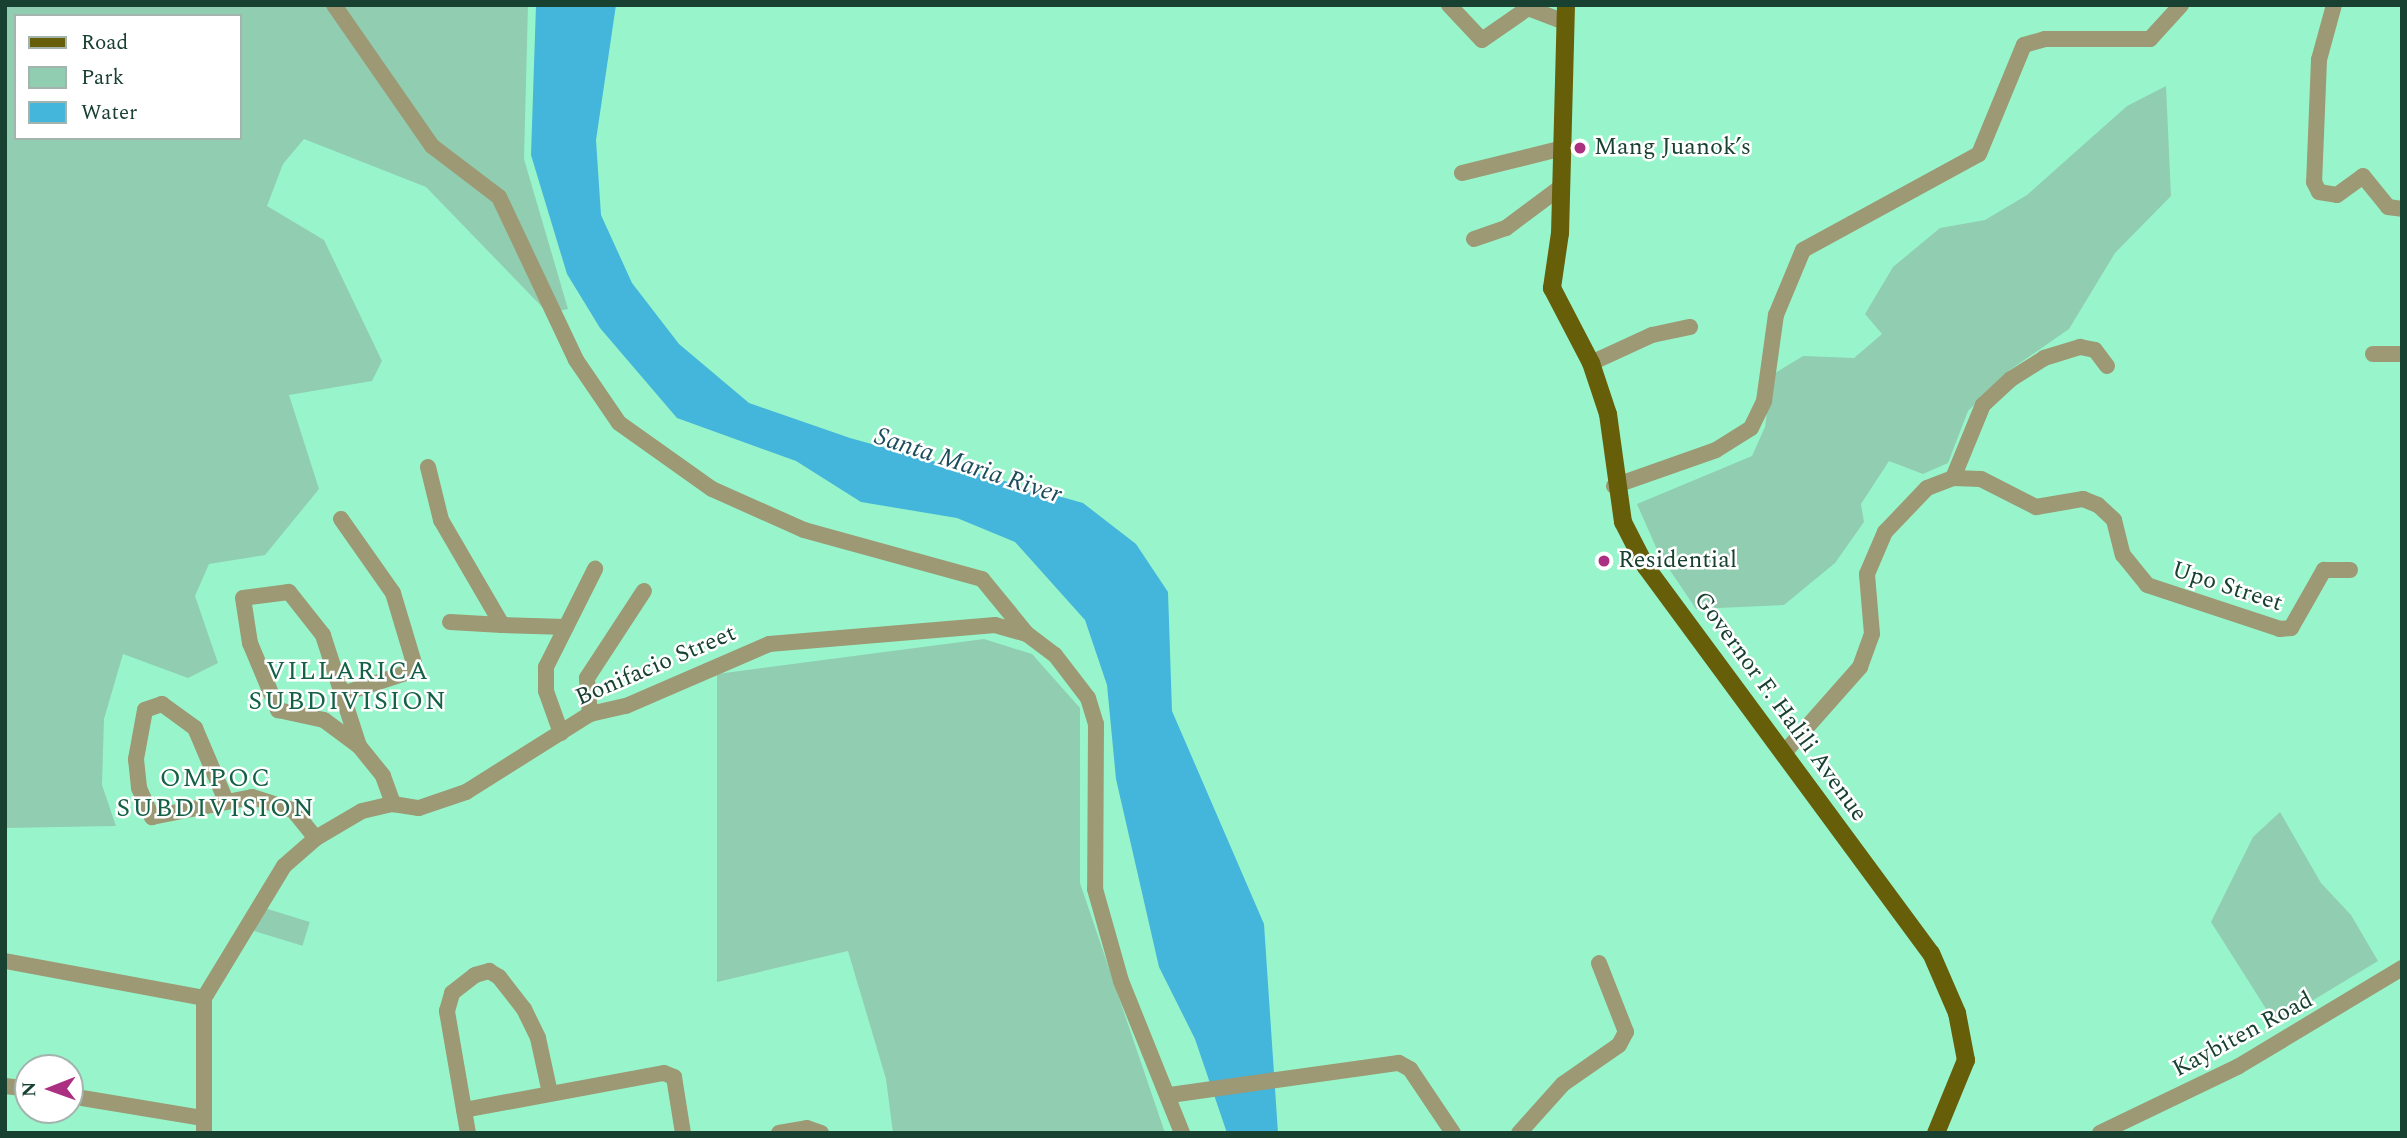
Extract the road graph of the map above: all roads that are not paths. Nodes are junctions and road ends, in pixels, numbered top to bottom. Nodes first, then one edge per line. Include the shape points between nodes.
1 (334, 5) edge
2 (1449, 5) edge
3 (2181, 5) edge
4 (2334, 5) edge
5 (1565, 13) edge
6 (1563, 149) junction
7 (1462, 173) dead end
8 (1561, 187) junction
9 (2402, 209) edge
10 (1474, 239) dead end
11 (1690, 327) dead end
12 (2373, 354) dead end
13 (2402, 354) edge
14 (1591, 363) junction
15 (2107, 366) dead end
16 (428, 467) dead end
17 (1953, 478) junction
18 (1614, 486) junction
19 (341, 519) dead end
20 (596, 569) dead end
21 (2350, 570) dead end
22 (643, 591) dead end
23 (450, 622) dead end
24 (502, 625) junction
25 (566, 627) junction
26 (1027, 634) junction
27 (345, 693) junction
28 (590, 714) junction
29 (561, 733) junction
30 (359, 746) junction
31 (1784, 753) junction
32 (226, 801) junction
33 (393, 804) junction
34 (316, 838) junction
35 (5, 961) edge
36 (1599, 963) dead end
37 (2402, 968) edge
38 (204, 998) junction
39 (550, 1093) junction
40 (1170, 1095) junction
41 (84, 1099) edge
42 (464, 1110) junction
43 (204, 1125) edge
44 (468, 1133) edge
45 (683, 1133) edge
46 (779, 1133) edge
47 (821, 1133) edge
48 (1182, 1133) edge
49 (1453, 1133) edge
50 (1519, 1133) edge
51 (1936, 1133) edge
52 (2100, 1133) edge

1 - 26 street via 432,146 499,197 576,360 619,423 712,489 804,530 982,579
2 - 5 street via 1482,40 1528,8
3 - 18 street via 2150,39 2045,39 2024,45 1979,154 1803,250 1776,315 1765,401 1751,428 1716,450
4 - 9 street via 2319,60 2314,182 2319,192 2337,195 2363,176 2388,207
5 - 6 main road, Governor F. Halili Avenue
6 - 7 street
6 - 8 main road, Governor F. Halili Avenue
8 - 10 street via 1506,228
8 - 14 main road, Governor F. Halili Avenue via 1552,288
11 - 14 street via 1652,335
12 - 13 street
14 - 18 main road, Governor F. Halili Avenue via 1608,414
15 - 17 street via 2095,350 2080,347 2044,358 2011,379 1983,405
16 - 24 street via 441,520
17 - 21 street, Upo Street via 1981,479 2036,507 2083,499 2098,505 2113,520 2123,555 2147,585 2280,629 2291,628 2324,570
17 - 31 street via 1927,488 1885,532 1867,574 1872,634 1860,667
18 - 31 main road, Governor F. Halili Avenue via 1623,522 1646,566
19 - 27 street via 393,593 414,663 406,673
20 - 25 street
22 - 28 street via 587,678
23 - 24 street
24 - 25 street
25 - 29 street via 545,676
26 - 28 street, Bonifacio Street via 995,625 769,644 626,706
26 - 40 street via 1072,670 1097,724 1095,889 1121,981
27 - 30 street
27 - 30 street via 323,635 289,592 243,598 250,643 278,710 316,717
28 - 29 street, Bonifacio Street
29 - 33 street, Bonifacio Street via 466,792 419,808
30 - 33 street via 383,776
31 - 51 main road, Governor F. Halili Avenue via 1931,953 1948,987 1966,1060
32 - 32 street via 159,817 147,813 136,759 145,710 162,704 195,728
32 - 34 street via 272,801 293,810
33 - 34 street, Bonifacio Street via 362,811
34 - 38 street, Bonifacio Street via 284,866
35 - 38 street
36 - 50 street via 1626,1032 1619,1045 1563,1084
37 - 52 street, Kaybiten Road via 2239,1066
38 - 43 street
39 - 42 street
39 - 42 street via 538,1038 523,1009 489,971 452,993 447,1010
39 - 45 street via 670,1074
40 - 48 street
40 - 49 street via 1384,1062 1410,1069
41 - 43 street
42 - 44 street
46 - 47 street via 807,1128

